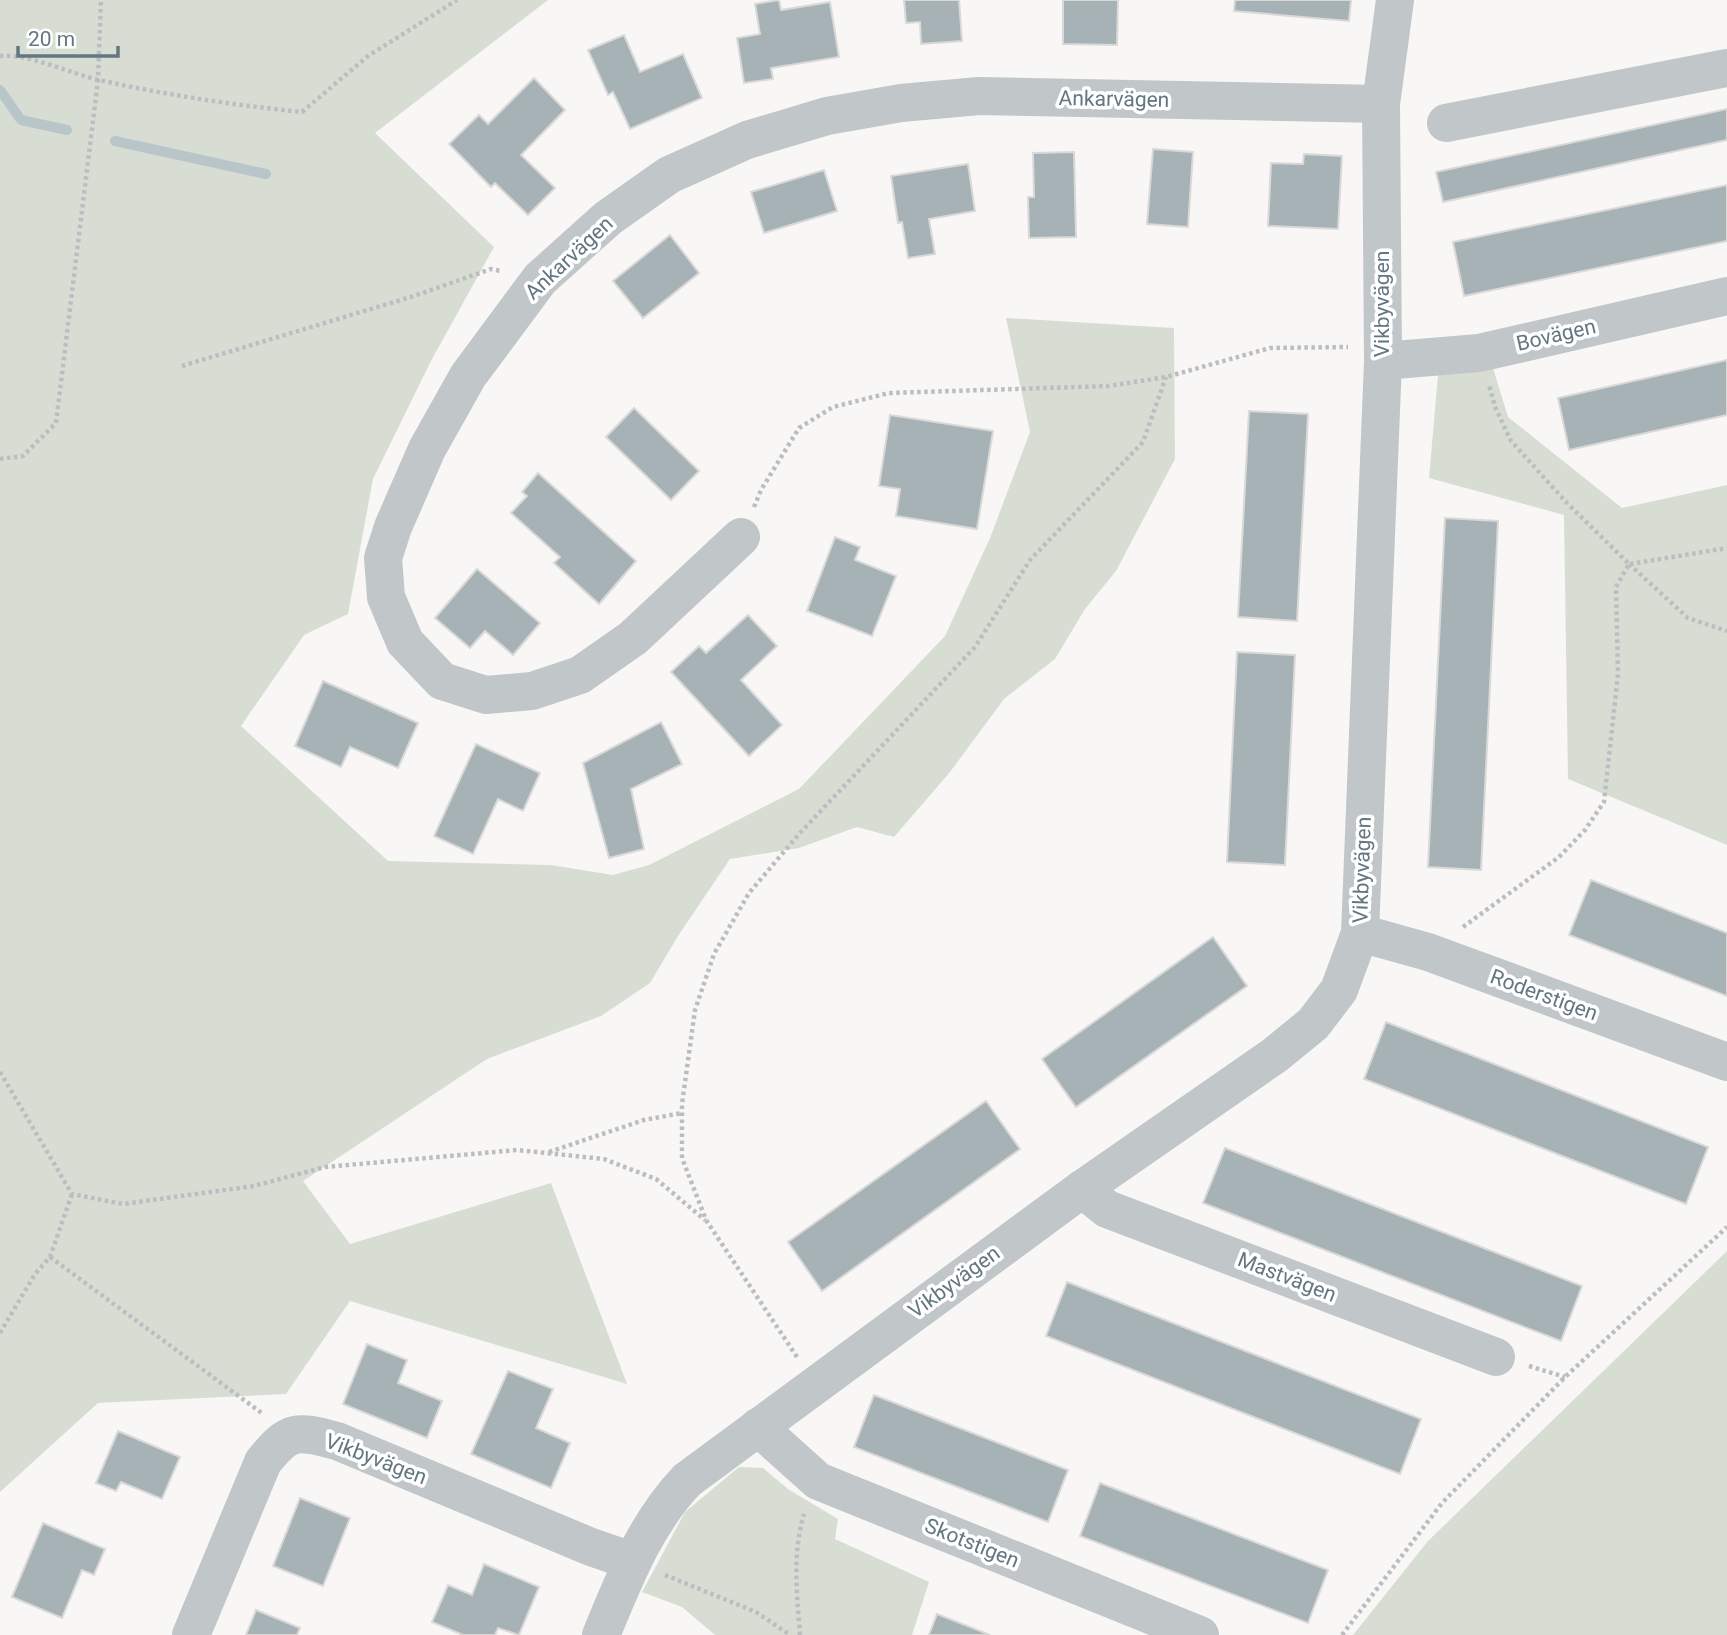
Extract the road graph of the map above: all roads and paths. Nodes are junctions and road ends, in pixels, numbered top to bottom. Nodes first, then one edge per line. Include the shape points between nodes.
1 (101, 0) edge
2 (457, 0) edge
3 (1395, 0) edge
4 (0, 56) edge
5 (1727, 68) edge
6 (98, 80) junction
7 (1381, 104) junction
8 (1446, 123) dead end
9 (540, 279) junction
10 (1727, 296) edge
11 (1479, 353) junction
12 (1383, 354) junction
13 (182, 366) dead end
14 (1166, 377) junction
15 (0, 459) edge
16 (741, 537) joint
17 (1727, 548) edge
18 (1629, 564) junction
19 (1727, 631) edge
20 (1360, 933) junction
21 (1428, 953) junction
22 (1727, 1062) edge
23 (0, 1072) edge
24 (682, 1113) junction
25 (547, 1153) junction
26 (1082, 1189) junction
27 (72, 1194) junction
28 (706, 1220) junction
29 (1727, 1227) edge
30 (50, 1257) junction
31 (0, 1332) edge
32 (1496, 1357) dead end
33 (814, 1384) junction
34 (758, 1427) junction
35 (292, 1435) junction
36 (818, 1481) junction
37 (632, 1561) junction
38 (191, 1635) edge
39 (601, 1635) edge
40 (790, 1635) edge
41 (800, 1635) edge
42 (1200, 1635) edge
43 (1342, 1635) edge

1 - 6 path
2 - 6 path via 368,56 302,112 233,105
3 - 7 street, Vikbyvägen
4 - 6 path
5 - 8 street
6 - 15 path via 56,424 23,456
7 - 9 street, Ankarvägen via 979,96 827,116 747,141 669,175 608,218
7 - 12 street, Vikbyvägen
9 - 13 path via 491,269
9 - 16 street, Ankarvägen via 468,376 427,449 393,527 383,558 386,597 405,642 442,681 486,695 531,691 580,675 633,638
10 - 11 street, Bovägen
11 - 12 street, Bovägen
11 - 18 path via 1511,441
12 - 14 path via 1270,348
12 - 20 street, Vikbyvägen
14 - 16 path via 1109,386 889,393 833,407 799,428 761,490
14 - 24 path via 1143,442 1030,560 975,648 748,893 714,954 695,1010
17 - 18 path
18 - 19 path via 1688,618
18 - 21 path via 1616,587 1618,674 1604,802 1559,857
20 - 21 street, Roderstigen
20 - 26 street, Vikbyvägen via 1339,990 1313,1024
21 - 22 street, Roderstigen
23 - 27 path
24 - 25 path via 644,1120
24 - 28 path via 682,1158
25 - 27 path via 517,1150 325,1167 254,1186 123,1204
25 - 28 path via 604,1159 656,1179
26 - 32 street, Mastvägen via 1107,1209
26 - 33 street, Vikbyvägen
27 - 30 path
28 - 33 path
29 - 43 path via 1565,1377 1442,1503
30 - 31 path
30 - 35 path
33 - 34 street, Vikbyvägen
34 - 36 street, Skotstigen
34 - 37 street, Vikbyvägen via 687,1480 666,1502
35 - 37 street, Vikbyvägen via 306,1433 337,1441
35 - 38 street via 262,1462
36 - 41 path via 800,1528 796,1568
36 - 42 street, Skotstigen
37 - 39 street, Vikbyvägen
37 - 40 path via 756,1612

